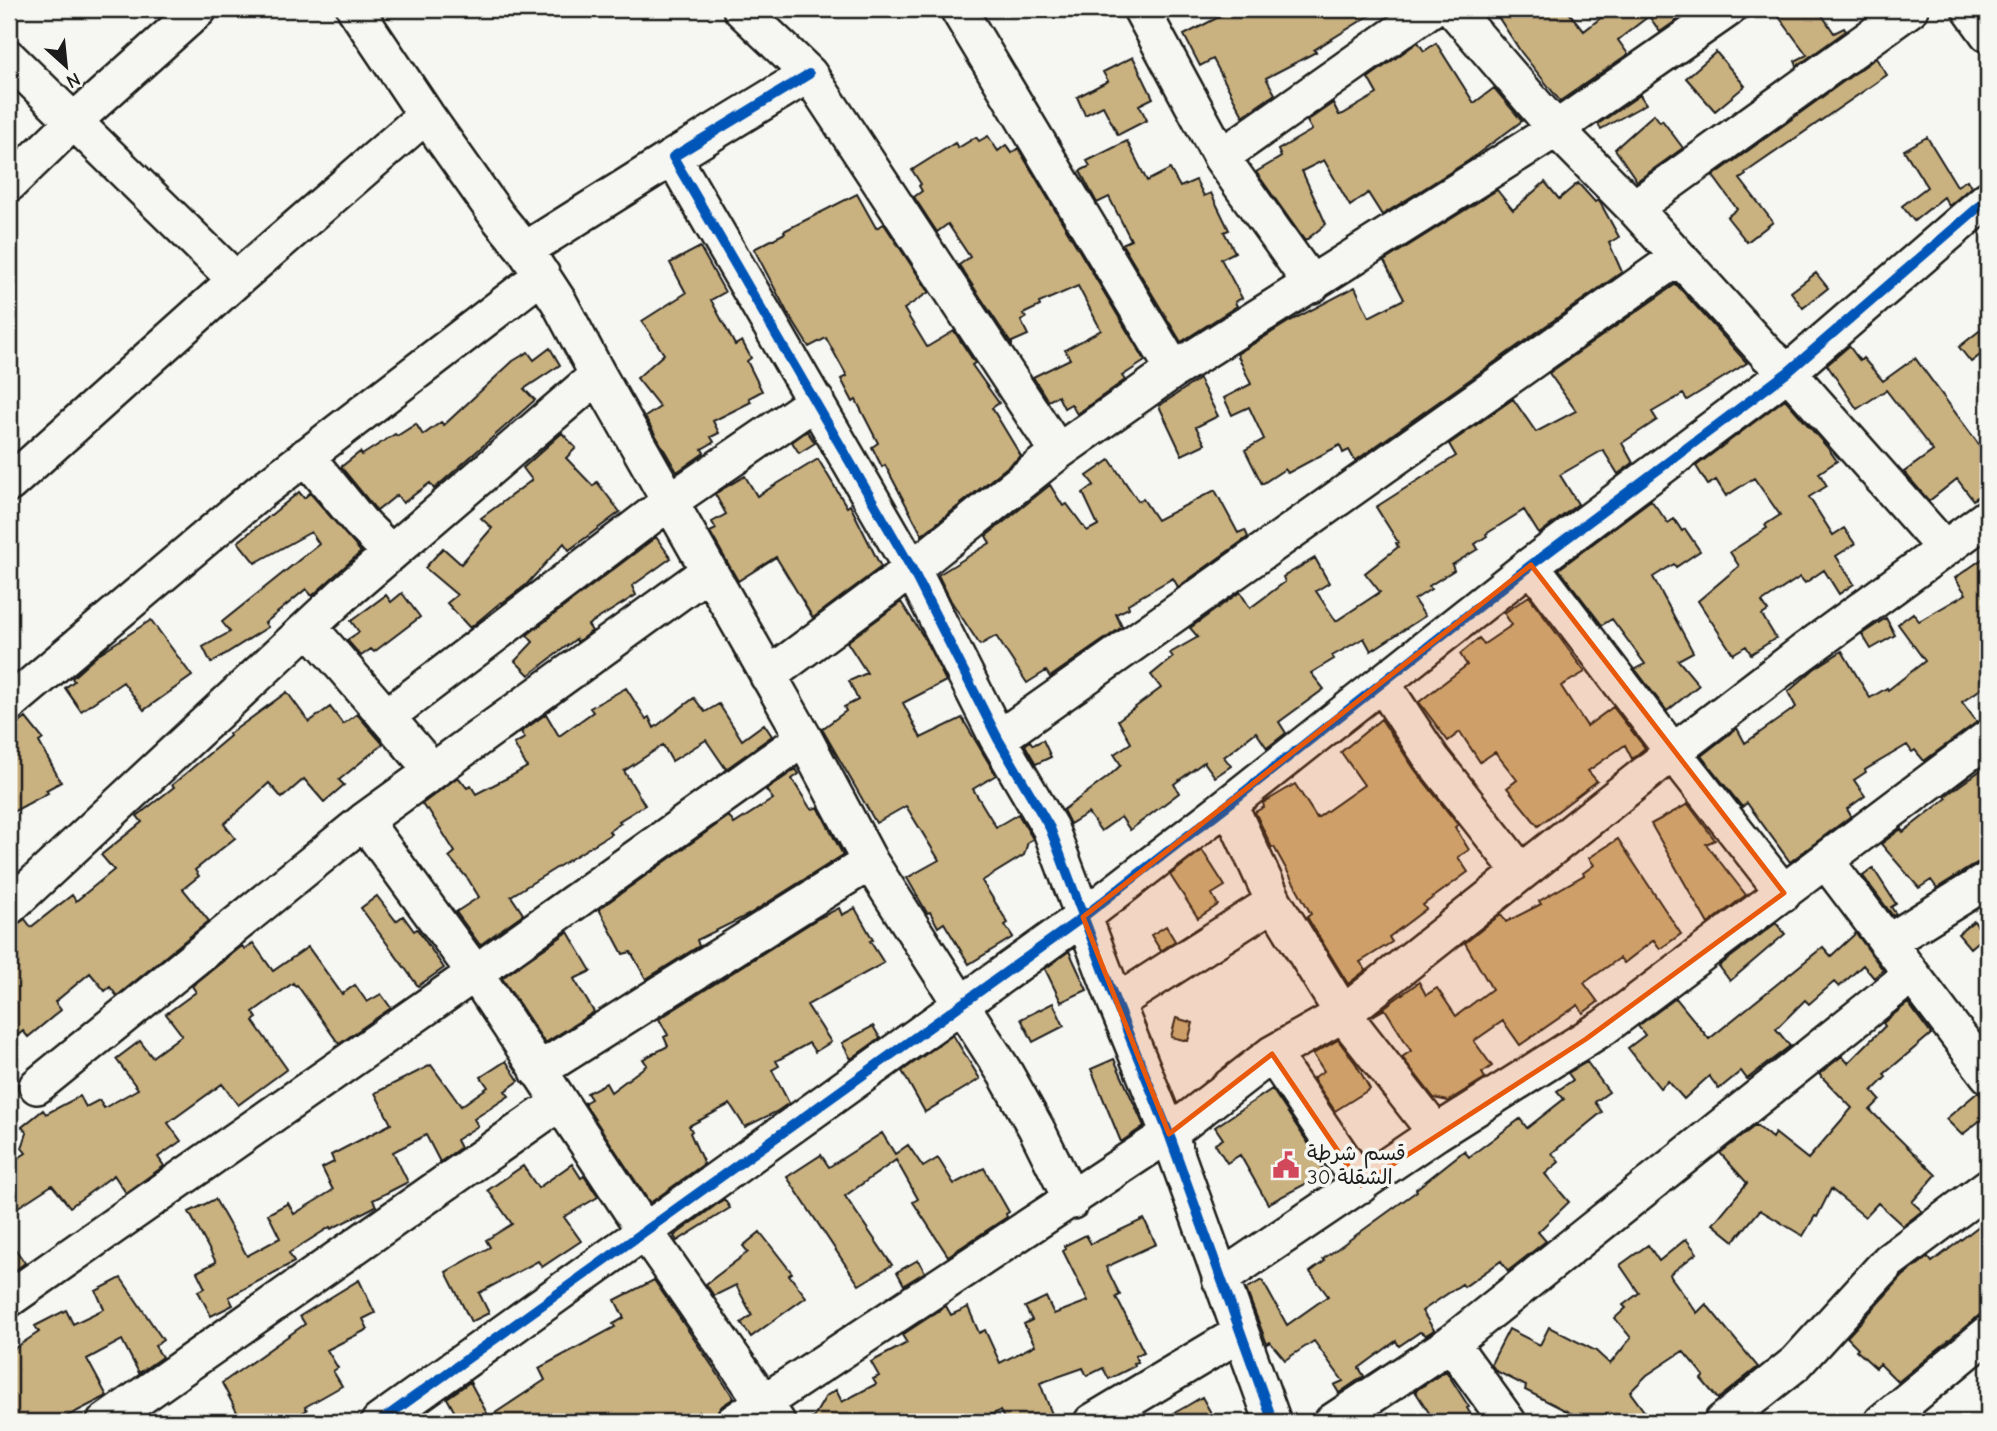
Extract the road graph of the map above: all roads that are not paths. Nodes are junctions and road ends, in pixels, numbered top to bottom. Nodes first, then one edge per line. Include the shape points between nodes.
1 (199, 9) edge
2 (355, 9) edge
3 (740, 9) edge
4 (958, 9) edge
5 (1431, 9) edge
6 (1453, 9) edge
7 (1728, 9) edge
8 (1910, 9) edge
9 (1970, 9) edge
10 (1145, 10) edge
11 (1988, 34) edge
12 (9, 58) edge
13 (809, 74) junction
14 (426, 115) junction
15 (74, 121) junction
16 (1556, 129) junction
17 (673, 157) junction
18 (1221, 158) junction
19 (9, 184) edge
20 (1988, 199) edge
21 (1634, 208) junction
22 (1677, 258) junction
23 (534, 263) junction
24 (236, 280) junction
25 (1312, 285) junction
26 (1174, 370) junction
27 (1788, 372) junction
28 (598, 375) junction
29 (816, 401) junction
30 (1058, 453) junction
31 (306, 456) junction
32 (9, 484) edge
33 (669, 502) junction
34 (1988, 517) edge
35 (1944, 548) junction
36 (391, 553) junction
37 (1531, 565) junction
38 (912, 569) junction
39 (709, 571) junction
40 (309, 626) junction
41 (768, 676) junction
42 (1382, 683) junction
43 (9, 704) edge
44 (386, 717) junction
45 (804, 738) junction
46 (1988, 738) edge
47 (998, 739) junction
48 (1672, 752) junction
49 (433, 771) junction
50 (1229, 804) junction
51 (364, 821) junction
52 (1826, 861) junction
53 (870, 862) junction
54 (1520, 871) junction
55 (1988, 880) edge
56 (1784, 893) junction
57 (1274, 902) junction
58 (9, 907) edge
59 (1083, 917) junction
60 (1887, 943) junction
61 (475, 973) junction
62 (1911, 975) junction
63 (1116, 1003) junction
64 (962, 1005) junction
65 (1343, 1014) junction
66 (1272, 1054) junction
67 (538, 1071) junction
68 (1988, 1075) edge
69 (37, 1086) dead end
70 (559, 1103) junction
71 (1436, 1133) junction
72 (1169, 1134) junction
73 (1361, 1185) junction
74 (1988, 1187) edge
75 (1072, 1201) junction
76 (646, 1233) junction
77 (1220, 1279) junction
78 (9, 1299) edge
79 (1239, 1334) junction
80 (1988, 1334) edge
81 (1451, 1343) junction
82 (770, 1413) edge
83 (105, 1422) edge
84 (379, 1422) edge
85 (734, 1422) edge
86 (1092, 1422) edge
87 (1273, 1422) edge
88 (1332, 1422) edge
89 (1508, 1422) edge
90 (1722, 1422) edge
91 (1882, 1422) edge

1 - 15 street
2 - 14 street
3 - 13 street
4 - 26 street
5 - 18 street
6 - 16 street
7 - 16 street
8 - 21 street
9 - 11 street
10 - 18 street
12 - 15 street
13 - 17 street
13 - 30 street
14 - 23 street
14 - 24 street
15 - 19 street
15 - 24 street
16 - 21 street
16 - 25 street
17 - 23 street
17 - 29 street
18 - 25 street
20 - 27 street
21 - 22 street
22 - 27 street
22 - 47 street
23 - 28 street
23 - 31 street
24 - 32 street
25 - 26 street
26 - 30 street
27 - 35 street
27 - 37 street
28 - 33 street
28 - 36 street
29 - 33 street
29 - 38 street
30 - 38 street
31 - 36 street
31 - 43 street
33 - 39 street
33 - 44 street
34 - 35 street
35 - 48 street
36 - 40 street
37 - 42 street
37 - 48 street
38 - 41 street
38 - 47 street
39 - 41 street
39 - 49 street
40 - 44 street
40 - 58 street
41 - 45 street
42 - 50 street
42 - 54 street via 1432,759
44 - 49 street
45 - 53 street
45 - 61 street
46 - 52 street
47 - 59 street via 1051,828
48 - 54 street
48 - 56 street
49 - 51 street
50 - 57 street
50 - 59 street
51 - 61 street
51 - 69 street
52 - 56 street
52 - 60 street
53 - 64 street
53 - 67 street
54 - 65 street
55 - 60 street
56 - 71 street via 1586,1039
57 - 63 street
57 - 65 street
59 - 63 street
59 - 64 street
60 - 62 street
61 - 67 street
61 - 78 street
62 - 68 street
62 - 81 street
63 - 72 street
64 - 75 street via 1036,1128
64 - 76 street
65 - 66 street
65 - 71 street
66 - 72 street
66 - 73 street
67 - 70 street
70 - 76 street
70 - 83 street
71 - 73 street
72 - 75 street
72 - 77 street
73 - 77 street
74 - 90 street via 1889,1261 1790,1369
75 - 82 street
76 - 82 street
76 - 84 street
77 - 79 street
79 - 86 street
79 - 87 street
80 - 91 street
81 - 88 street
81 - 89 street
82 - 85 street

